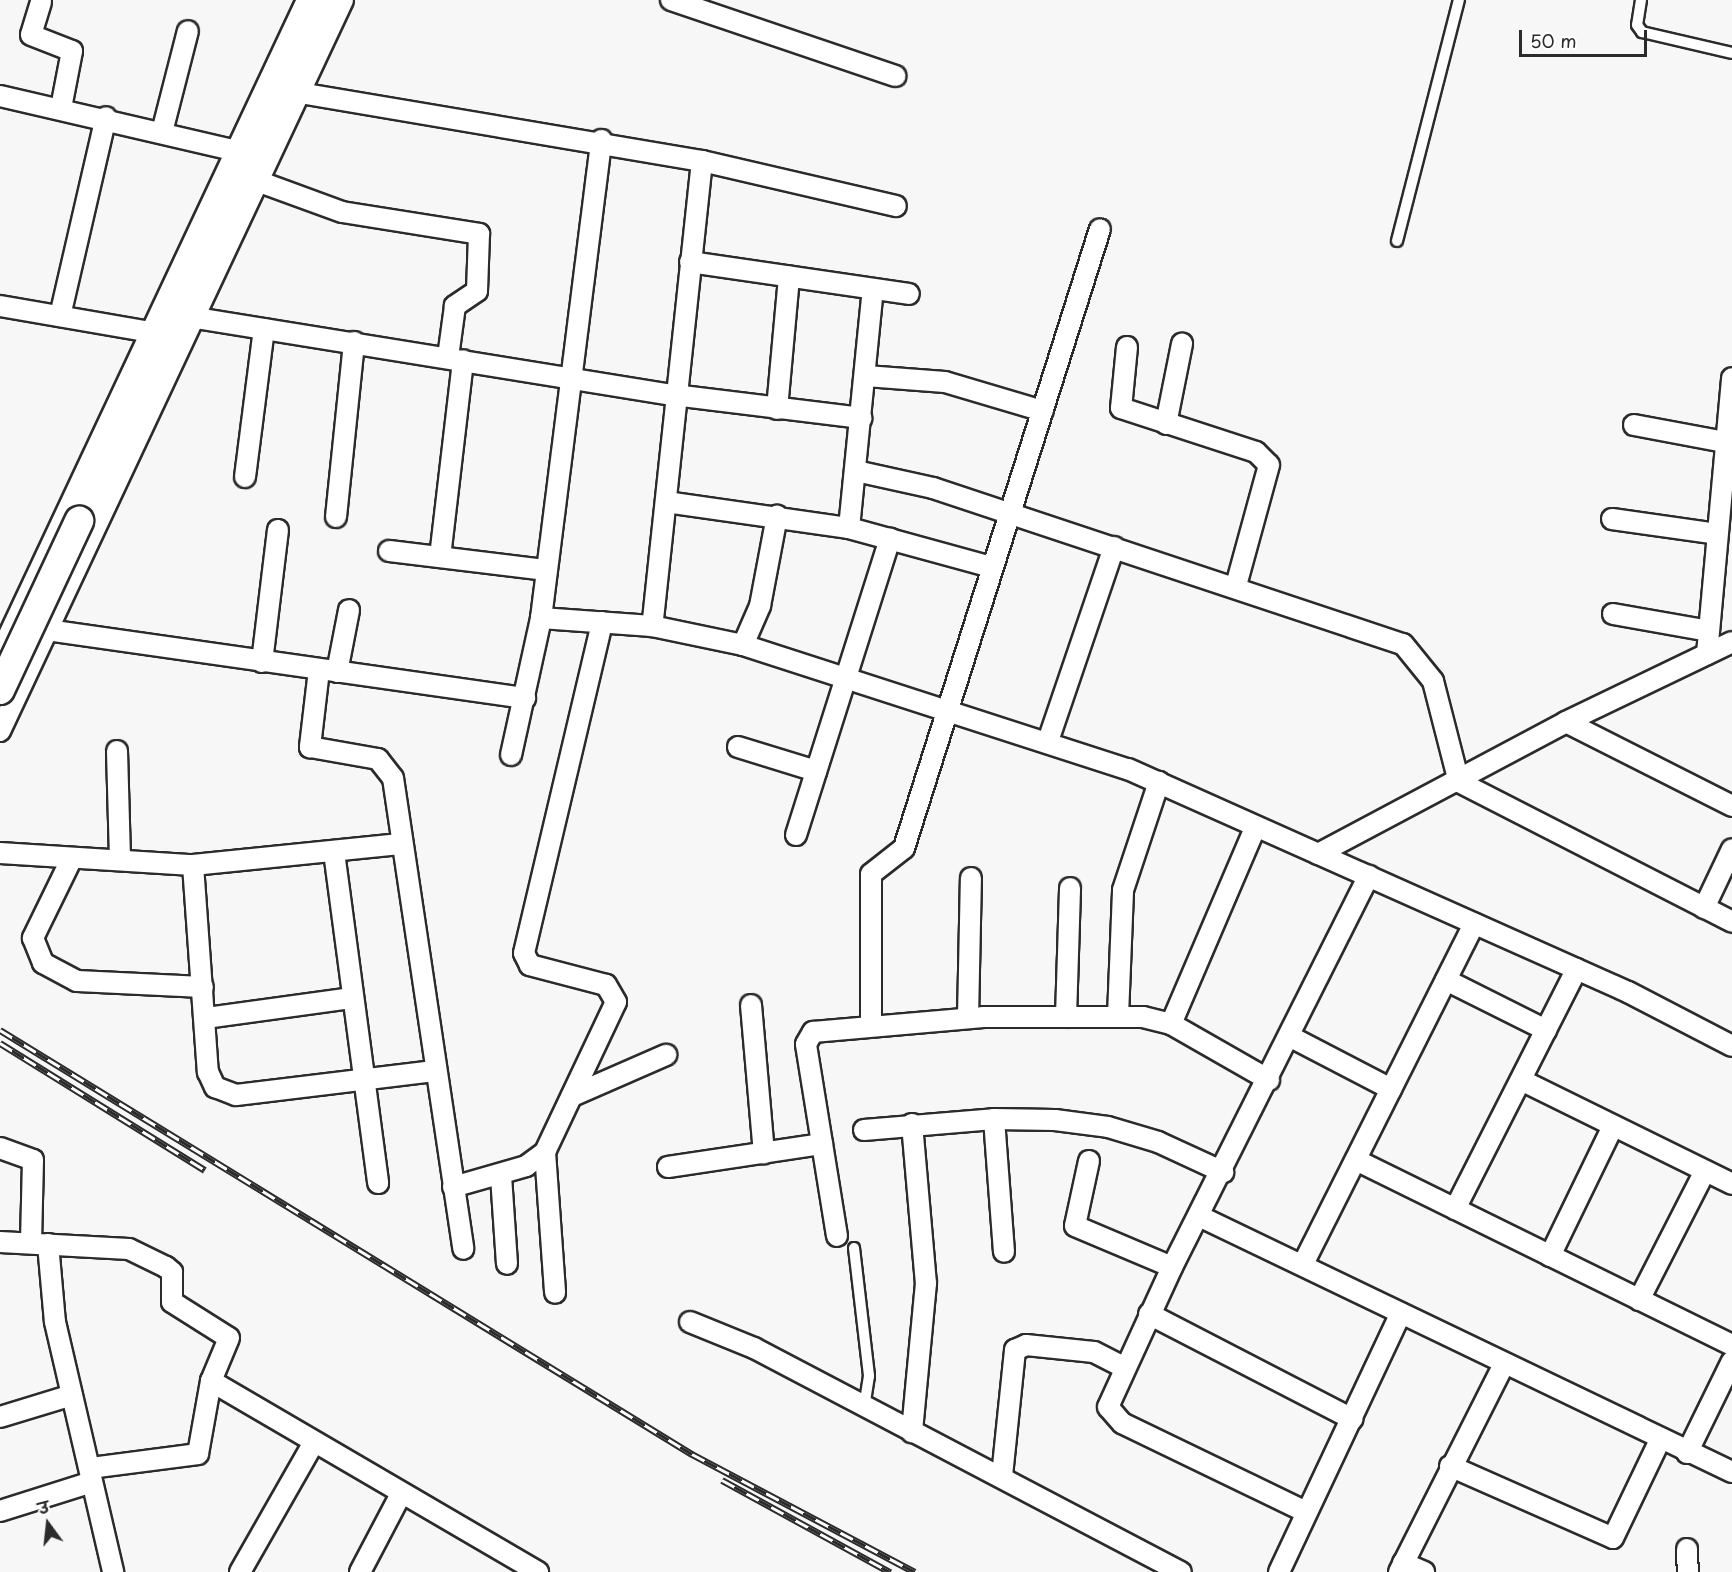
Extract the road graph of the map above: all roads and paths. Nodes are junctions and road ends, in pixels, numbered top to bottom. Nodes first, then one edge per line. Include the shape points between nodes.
1 (307, 0) edge
2 (324, 0) edge
3 (343, 0) edge
4 (670, 0) edge
5 (1459, 0) edge
6 (1641, 0) edge
7 (41, 2) dead end
8 (188, 31) dead end
9 (1732, 53) edge
10 (896, 76) dead end
11 (300, 93) junction
12 (0, 96) edge
13 (61, 108) junction
14 (106, 117) junction
15 (162, 132) junction
16 (601, 140) junction
17 (236, 151) junction
18 (702, 161) junction
19 (260, 182) junction
20 (896, 206) dead end
21 (1100, 229) dead end
22 (1397, 241) dead end
23 (690, 262) junction
24 (789, 276) junction
25 (873, 289) junction
26 (909, 294) dead end
27 (0, 306) edge
28 (60, 316) junction
29 (196, 318) junction
30 (264, 329) junction
31 (152, 332) junction
32 (354, 342) junction
33 (1182, 344) dead end
34 (1127, 347) dead end
35 (455, 358) junction
36 (568, 376) junction
37 (866, 376) junction
38 (1732, 378) edge
39 (674, 395) junction
40 (777, 409) junction
41 (1043, 411) junction
42 (862, 418) junction
43 (1166, 424) junction
44 (1634, 425) dead end
45 (1725, 442) junction
46 (856, 471) junction
47 (245, 477) dead end
48 (666, 502) junction
49 (1010, 513) junction
50 (777, 516) junction
51 (336, 517) dead end
52 (1612, 519) dead end
53 (849, 528) junction
54 (278, 530) dead end
55 (1718, 534) junction
56 (890, 539) junction
57 (1114, 547) junction
58 (389, 551) dead end
59 (440, 557) junction
60 (992, 567) junction
61 (547, 570) junction
62 (1236, 586) junction
63 (349, 610) dead end
64 (1613, 614) dead end
65 (19, 615) junction
66 (541, 618) junction
67 (602, 622) junction
68 (652, 626) junction
69 (47, 630) junction
70 (1709, 631) junction
71 (1732, 642) edge
72 (2, 644) edge
73 (742, 645) junction
74 (1707, 654) junction
75 (262, 662) junction
76 (328, 671) junction
77 (846, 675) junction
78 (0, 690) edge
79 (525, 698) junction
80 (949, 709) junction
81 (1566, 722) junction
82 (0, 731) edge
83 (1048, 741) junction
84 (738, 747) dead end
85 (117, 751) dead end
86 (511, 755) dead end
87 (816, 771) junction
88 (1159, 782) junction
89 (1459, 782) junction
90 (1732, 806) edge
91 (1256, 828) junction
92 (796, 835) dead end
93 (400, 844) junction
94 (1732, 849) edge
95 (334, 852) junction
96 (0, 853) edge
97 (1318, 854) junction
98 (120, 859) junction
99 (71, 860) junction
100 (193, 865) junction
101 (1369, 876) junction
102 (971, 878) dead end
103 (1070, 888) dead end
104 (1704, 908) junction
105 (1732, 922) edge
106 (1474, 924) junction
107 (1577, 969) junction
108 (1446, 980) junction
109 (203, 987) junction
110 (352, 998) junction
111 (751, 1005) dead end
112 (1118, 1016) junction
113 (1066, 1017) junction
114 (206, 1018) junction
115 (968, 1018) junction
116 (1171, 1024) junction
117 (871, 1025) junction
118 (1546, 1030) junction
119 (1289, 1036) junction
120 (1730, 1039) edge
121 (666, 1055) dead end
122 (435, 1071) junction
123 (363, 1079) junction
124 (1269, 1080) junction
125 (1521, 1080) junction
126 (1391, 1089) junction
127 (572, 1096) junction
128 (994, 1119) junction
129 (912, 1124) junction
130 (1613, 1126) junction
131 (864, 1130) dead end
132 (822, 1144) junction
133 (0, 1148) edge
134 (544, 1152) junction
135 (764, 1153) junction
136 (1356, 1160) junction
137 (1089, 1161) dead end
138 (668, 1167) dead end
139 (1705, 1171) junction
140 (1223, 1172) junction
141 (501, 1176) junction
142 (378, 1184) dead end
143 (1732, 1184) edge
144 (453, 1187) junction
145 (1455, 1209) junction
146 (1201, 1218) junction
147 (837, 1236) dead end
148 (0, 1242) edge
149 (39, 1244) junction
150 (854, 1248) dead end
151 (463, 1249) dead end
152 (1004, 1251) dead end
153 (1550, 1256) junction
154 (507, 1264) dead end
155 (1303, 1264) junction
156 (1172, 1267) junction
157 (555, 1293) dead end
158 (1639, 1300) junction
159 (1401, 1313) junction
160 (1149, 1314) junction
161 (690, 1322) dead end
162 (1732, 1345) edge
163 (1732, 1361) edge
164 (1503, 1366) junction
165 (1123, 1367) junction
166 (211, 1381) junction
167 (72, 1395) junction
168 (864, 1406) junction
169 (0, 1417) edge
170 (1352, 1419) junction
171 (912, 1432) junction
172 (1660, 1440) junction
173 (313, 1444) junction
174 (1687, 1453) junction
175 (1450, 1466) junction
176 (1732, 1472) edge
177 (91, 1475) junction
178 (1002, 1476) junction
179 (401, 1494) junction
180 (0, 1511) edge
181 (1306, 1512) junction
182 (1687, 1549) dead end
183 (1401, 1568) edge
184 (113, 1572) edge
185 (240, 1572) edge
186 (360, 1572) edge
187 (538, 1572) edge
188 (1181, 1572) edge
189 (1279, 1572) edge
190 (1424, 1572) edge
191 (1688, 1572) edge

1 - 17 street
2 - 78 main road, bridge
3 - 11 street
4 - 10 street
5 - 22 lane
6 - 9 lane via 1637,25 1642,32
7 - 13 street via 32,35 72,51
8 - 15 street
11 - 16 street
11 - 19 street
12 - 13 street
13 - 14 street
14 - 15 street
14 - 28 street
15 - 17 street
16 - 18 street
16 - 36 street
17 - 31 street
18 - 20 street
18 - 23 street
19 - 29 street
19 - 35 street via 342,212 479,234 477,291 455,306
21 - 41 street
23 - 24 street
23 - 39 street
24 - 25 street
24 - 40 street
25 - 26 street
25 - 37 street
27 - 28 street
28 - 31 street
29 - 30 street
29 - 69 street
30 - 32 street
30 - 47 street
31 - 65 street
32 - 35 street
32 - 51 street
33 - 43 street
34 - 43 street via 1120,408
35 - 36 street
35 - 59 street
36 - 39 street
36 - 61 street
37 - 41 street via 945,382
37 - 42 street
38 - 45 street
39 - 40 street
39 - 48 street
40 - 42 street
41 - 49 street
42 - 46 street
43 - 62 street via 1256,452 1269,465
44 - 45 street
45 - 55 street
46 - 49 street via 933,488
46 - 53 street
48 - 50 street
48 - 68 street
49 - 57 street
49 - 60 street
50 - 53 street
50 - 73 street via 760,606
52 - 55 street
53 - 56 street
54 - 75 street
55 - 70 street
56 - 60 street
56 - 77 street
57 - 62 street
57 - 83 street
58 - 59 street
59 - 61 street
60 - 80 street
61 - 66 street
62 - 89 street via 1402,644 1433,681
63 - 76 street
64 - 70 street
65 - 69 street
65 - 72 street
66 - 67 street
66 - 79 street
67 - 68 street
67 - 127 street via 524,953 530,965 589,978 613,993 613,1012
68 - 73 street
69 - 75 street
69 - 82 street
70 - 74 street
71 - 74 street
73 - 77 street
74 - 81 street
75 - 76 street
76 - 79 street
76 - 93 street via 310,747 386,763 393,778
77 - 80 street
77 - 87 street
79 - 86 street
80 - 83 street
80 - 117 street via 904,848 871,874
81 - 89 street
81 - 90 street
83 - 88 street
84 - 87 street
85 - 98 street
87 - 92 street
88 - 91 street
88 - 112 street via 1123,890
89 - 97 street
89 - 104 street
91 - 97 street
91 - 116 street
93 - 95 street
93 - 122 street
94 - 104 street
95 - 100 street
95 - 110 street
96 - 99 street
97 - 101 street
98 - 99 street
98 - 100 street
99 - 109 street via 33,938 43,963 77,981
100 - 109 street
101 - 106 street
101 - 119 street
102 - 115 street
103 - 113 street
104 - 105 street
106 - 107 street
106 - 108 street
107 - 118 street
107 - 120 street
108 - 118 street
108 - 126 street
109 - 114 street
110 - 114 street
110 - 123 street
111 - 135 street
112 - 113 street
112 - 116 street
113 - 115 street
114 - 123 street via 208,1072 223,1094
115 - 117 street
116 - 124 street
117 - 132 street via 813,1032 806,1039
118 - 125 street
119 - 124 street
119 - 126 street
121 - 127 street
122 - 123 street
122 - 144 street
123 - 142 street
124 - 140 street
125 - 130 street
125 - 145 street
126 - 136 street
127 - 134 street
128 - 129 street
128 - 140 street via 1108,1127 1158,1142
128 - 152 street
129 - 131 street
129 - 171 street via 926,1283
130 - 139 street
130 - 153 street
132 - 135 street
132 - 147 street
133 - 149 street via 33,1160
134 - 141 street
134 - 157 street
135 - 138 street
136 - 145 street
136 - 155 street
137 - 156 street via 1075,1226
139 - 143 street
139 - 158 street
140 - 146 street
141 - 144 street
141 - 154 street
144 - 151 street
145 - 153 street
146 - 155 street
146 - 156 street
148 - 149 street
149 - 166 street via 129,1249 166,1267 172,1272 172,1302 229,1338
149 - 167 street
150 - 168 lane via 869,1376
153 - 158 street
155 - 159 street
156 - 160 street
158 - 162 street
159 - 164 street
159 - 170 street
160 - 165 street
160 - 170 street
161 - 168 street via 754,1348
163 - 174 street
164 - 172 street
164 - 175 street
165 - 178 street via 1094,1352 1026,1345 1014,1350
165 - 181 street via 1110,1398 1114,1417
166 - 173 street
166 - 177 street via 198,1454
167 - 169 street
167 - 177 street
168 - 171 street
170 - 181 street
171 - 178 street
172 - 174 street
172 - 175 street via 1613,1538
173 - 179 street
173 - 185 street
174 - 176 street
175 - 183 street
177 - 180 street
177 - 184 street
178 - 188 street
179 - 186 street
179 - 187 street
181 - 189 street
182 - 191 street
183 - 190 street

